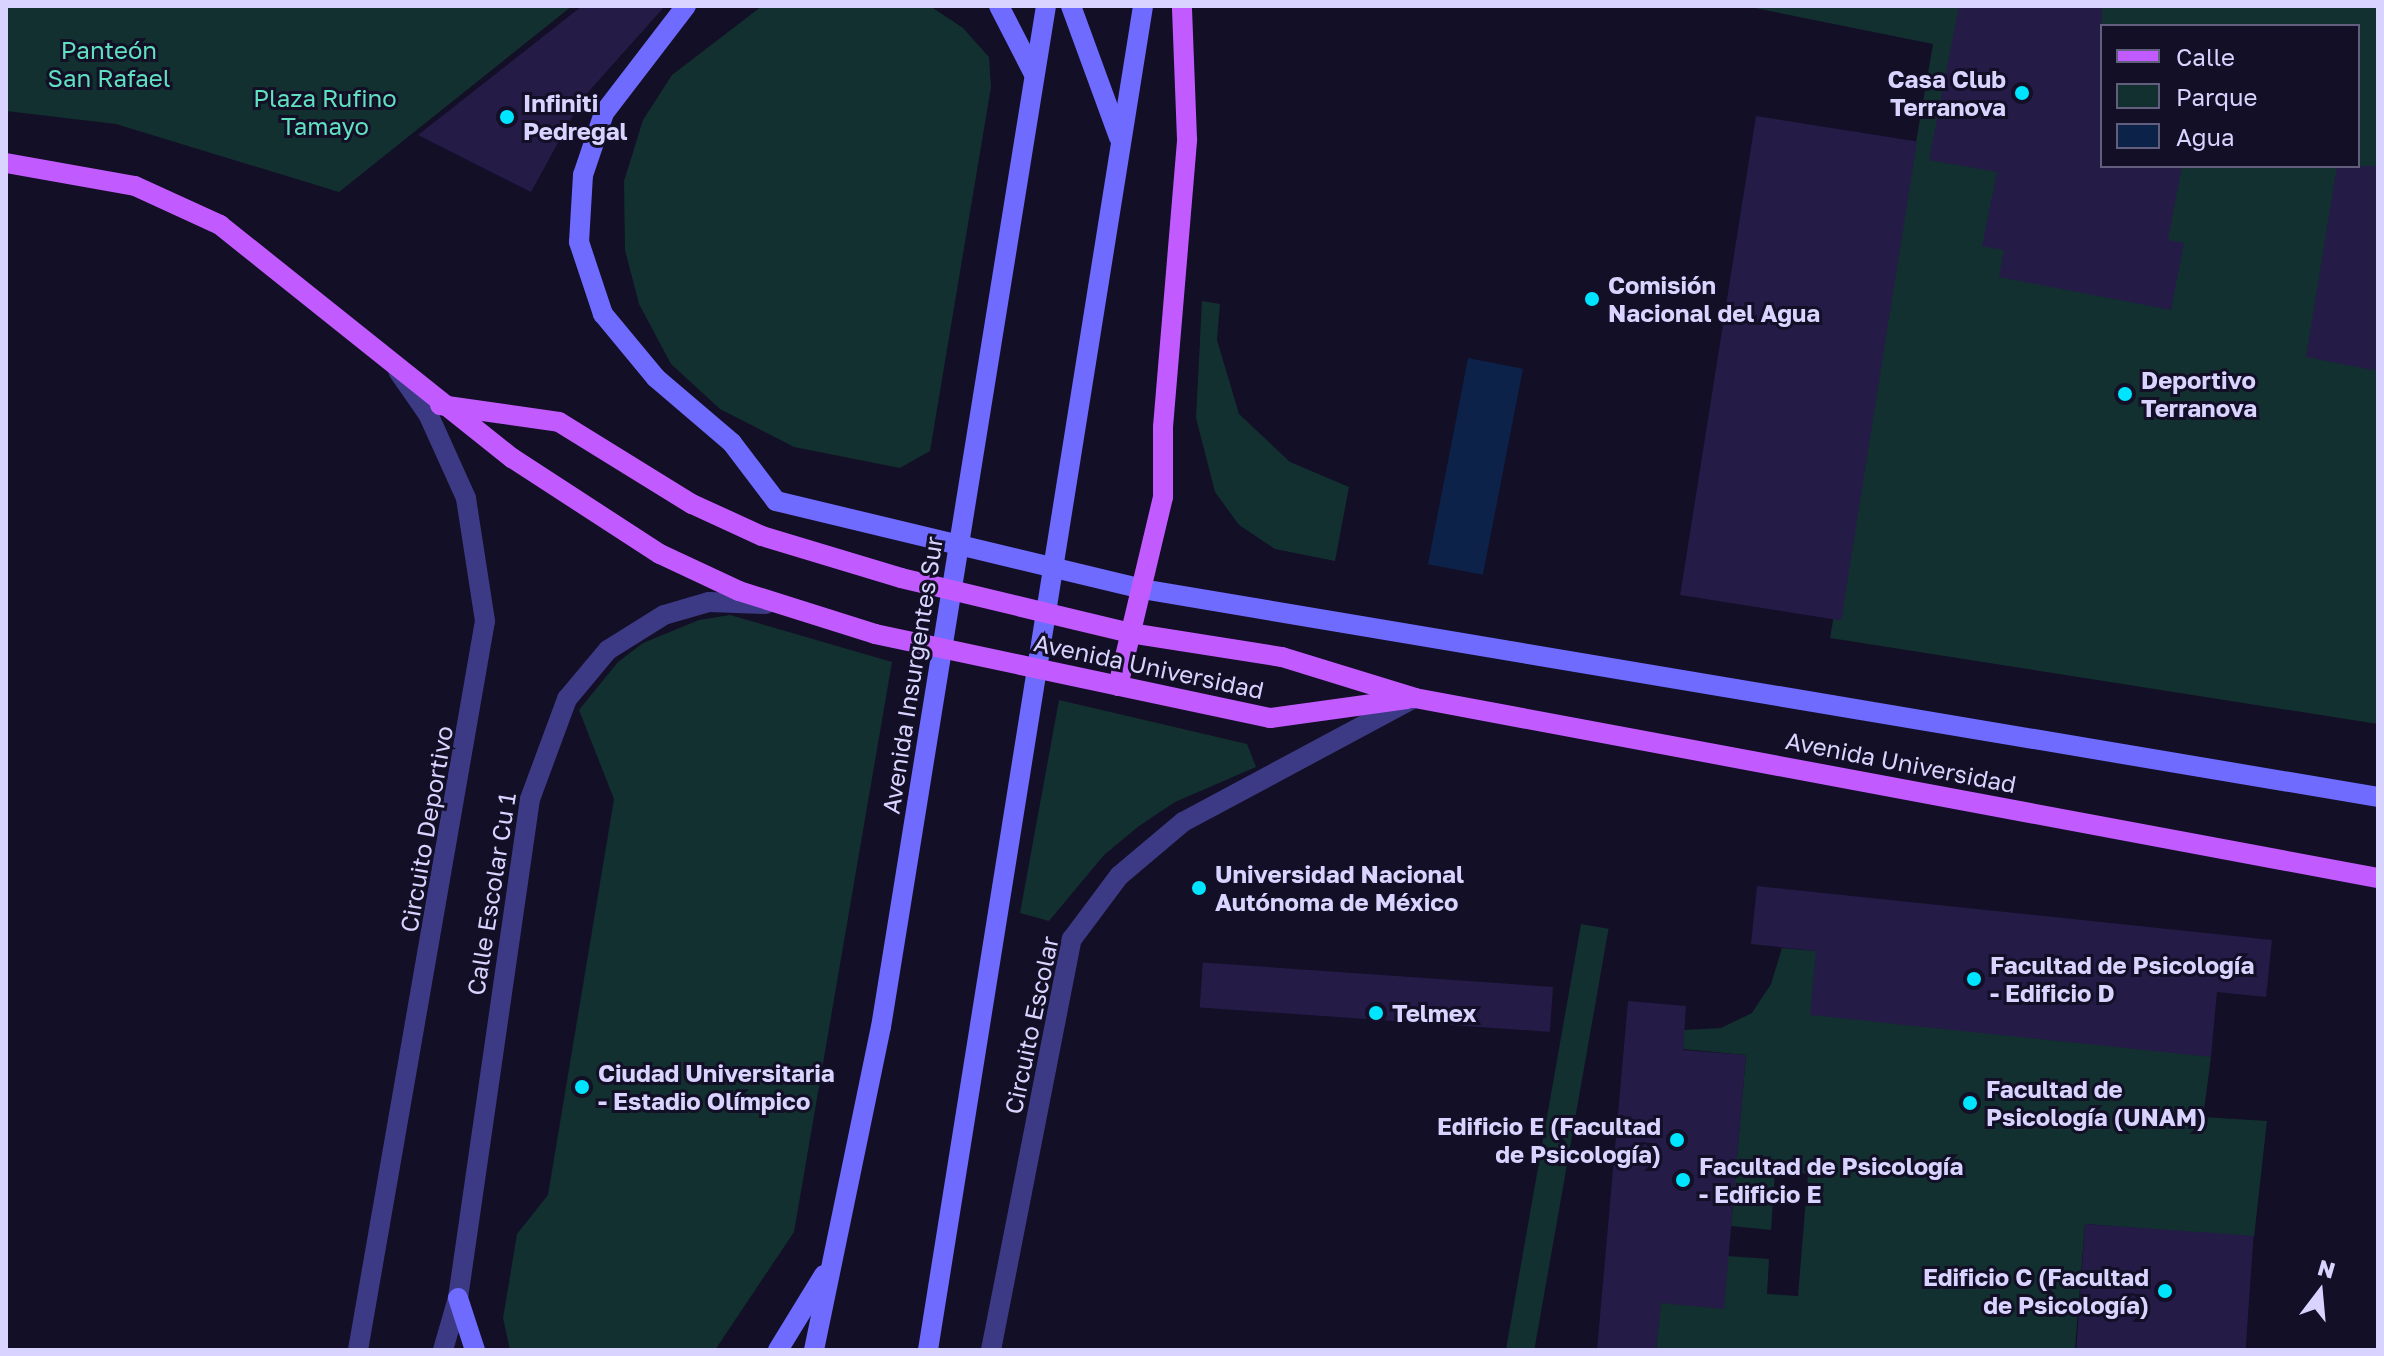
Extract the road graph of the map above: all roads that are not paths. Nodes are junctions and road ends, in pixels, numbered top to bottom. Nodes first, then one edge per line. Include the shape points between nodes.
1 (686, 6) edge
2 (999, 6) edge
3 (1046, 6) edge
4 (1071, 6) edge
5 (1143, 6) edge
6 (1182, 6) edge
7 (1034, 74) junction
8 (1119, 137) junction
9 (6, 163) edge
10 (371, 341) junction
11 (440, 405) junction
12 (1142, 589) junction
13 (783, 605) junction
14 (1130, 633) junction
15 (1118, 686) junction
16 (1415, 698) junction
17 (2378, 797) edge
18 (2378, 878) edge
19 (834, 1258) junction
20 (458, 1298) junction
21 (358, 1350) edge
22 (443, 1350) edge
23 (475, 1350) edge
24 (778, 1350) edge
25 (814, 1350) edge
26 (928, 1350) edge
27 (991, 1350) edge

1 - 12 main road via 625,78 604,113 583,175 578,208 583,268 603,314 628,347 732,443 776,501
2 - 7 main road
3 - 7 main road, Avenida Insurgentes Sur
4 - 8 main road
5 - 8 main road
6 - 12 main road via 1187,139 1163,427 1163,497
7 - 19 main road, Avenida Insurgentes Sur via 881,1027
8 - 26 main road
9 - 10 main road, Avenida Universidad via 90,174 178,203 259,253
10 - 11 main road, Avenida Universidad
10 - 21 street, Circuito Deportivo via 402,376 450,455 477,542 485,621
11 - 13 main road, Avenida Universidad via 660,554
11 - 14 main road, Avenida Universidad via 559,422 706,510 830,560
12 - 14 main road
12 - 17 main road
13 - 15 main road, Avenida Universidad via 875,634
13 - 20 street, Calle Escolar Cu 1 via 709,602 664,615 608,650 567,699 530,799
14 - 15 main road
14 - 16 main road, Avenida Universidad via 1282,657
15 - 16 main road, Avenida Universidad via 1270,718
16 - 18 main road, Avenida Universidad
16 - 27 street, Circuito Escolar via 1183,822 1119,876 1072,939
19 - 24 main road
19 - 25 main road, Avenida Insurgentes Sur
20 - 22 street, Calle Escolar Cu 1
20 - 23 main road

